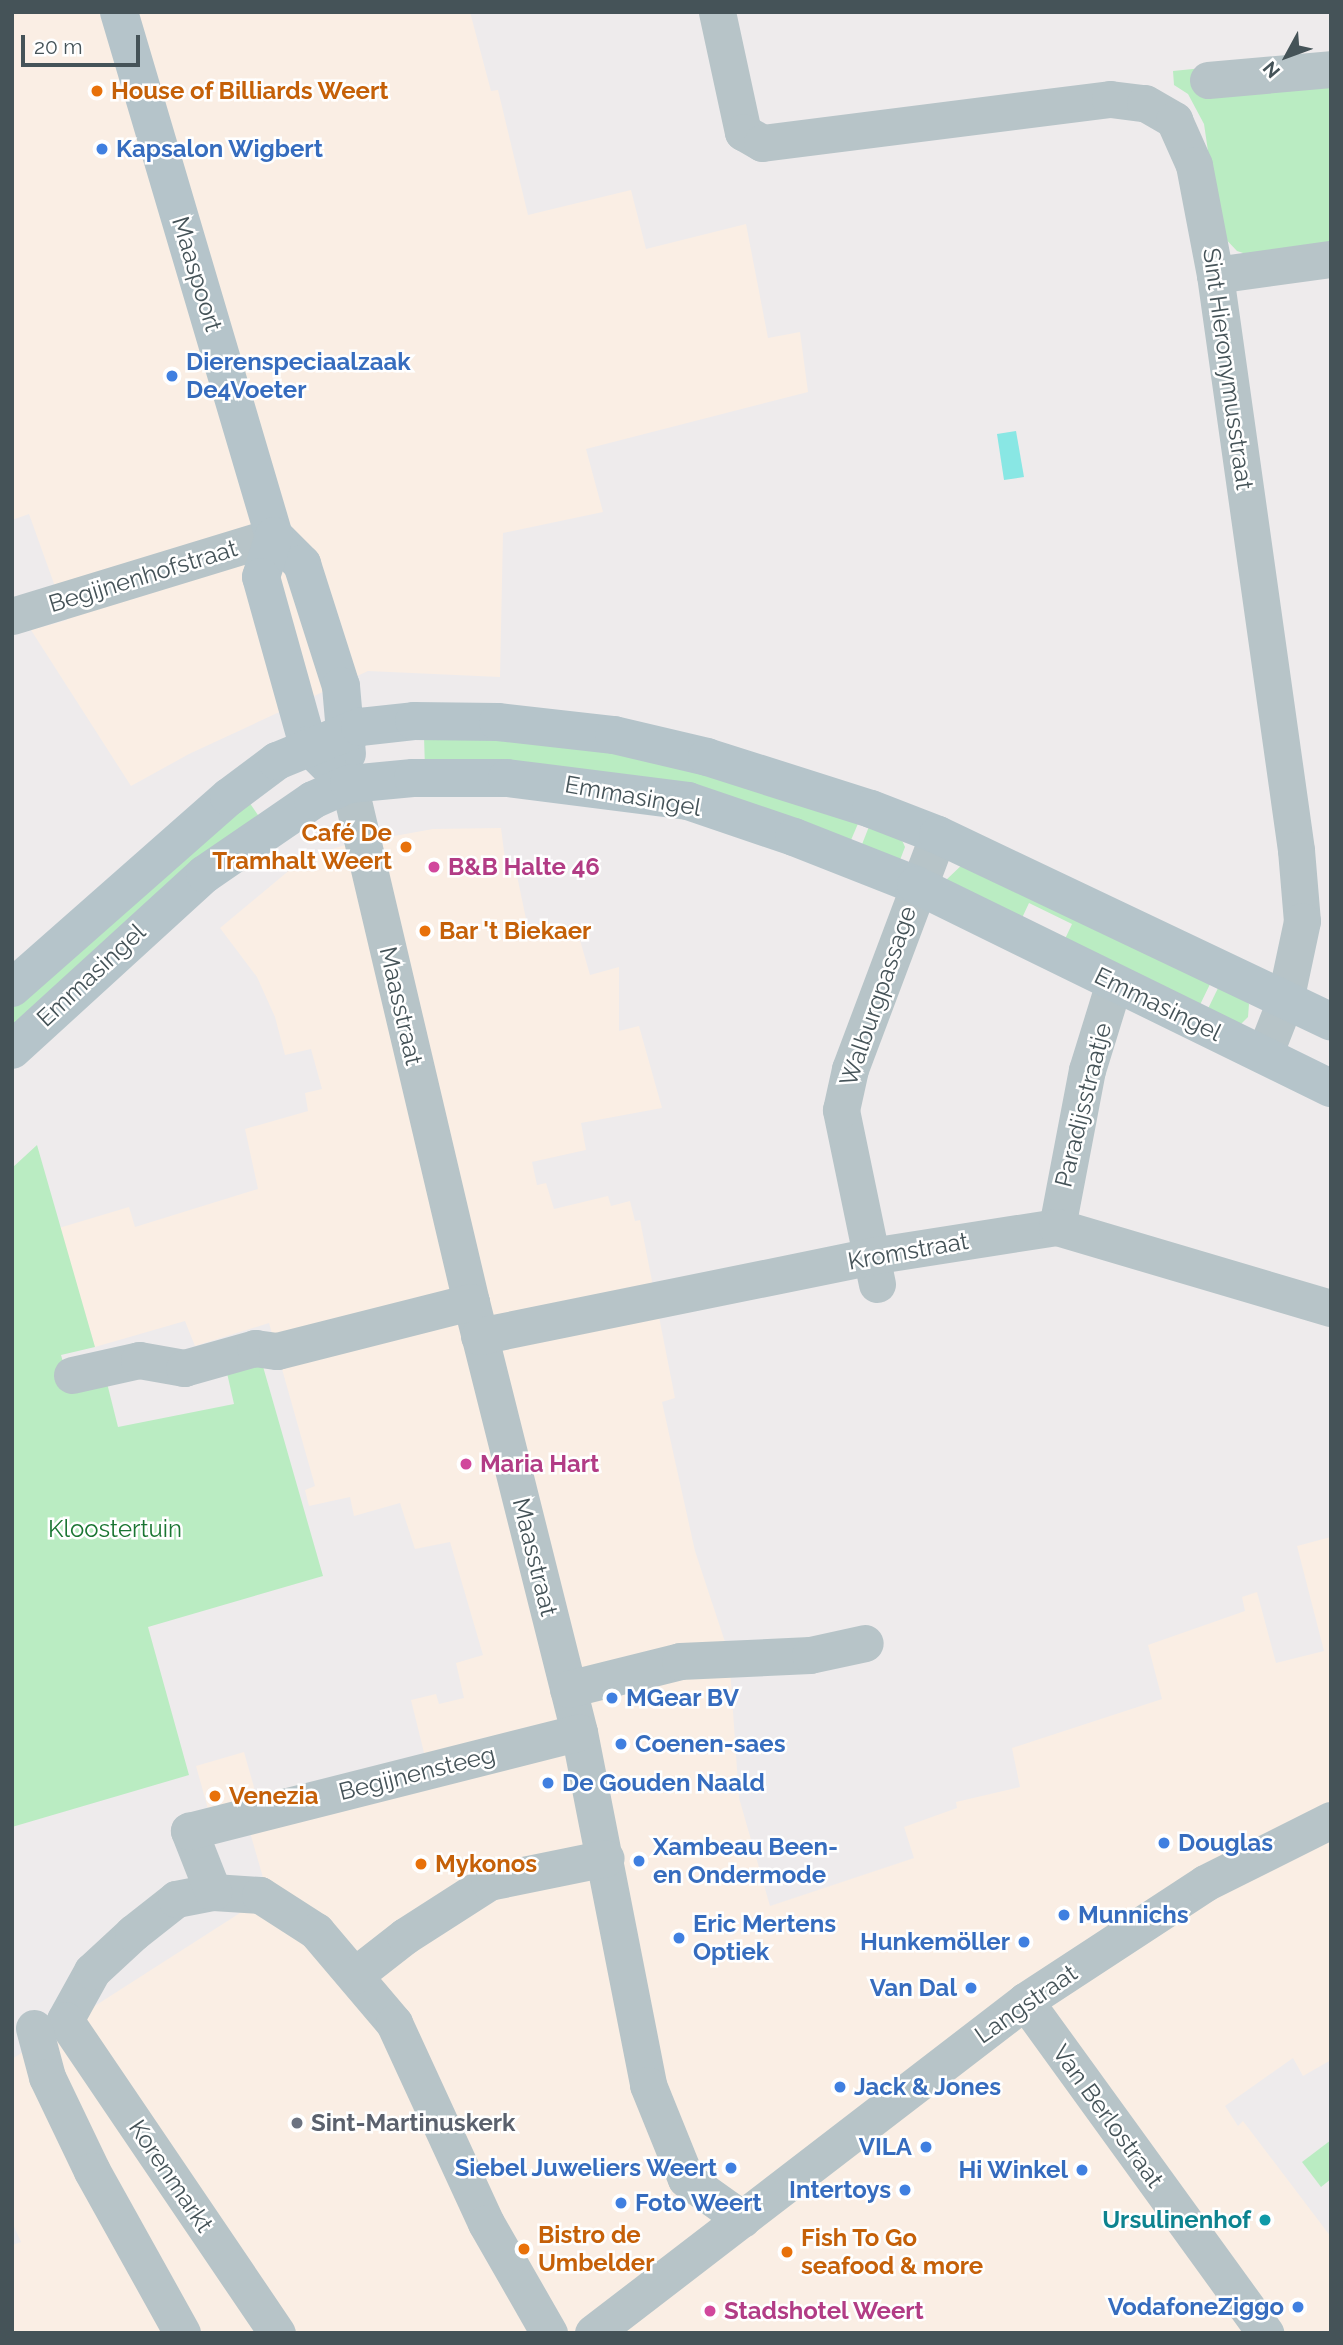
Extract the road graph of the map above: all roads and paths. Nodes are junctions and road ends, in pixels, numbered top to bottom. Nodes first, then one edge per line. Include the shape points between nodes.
1 (119, 12) edge
2 (717, 12) edge
3 (1331, 69) edge
4 (1208, 80) dead end
5 (1331, 259) edge
6 (1216, 275) junction
7 (274, 536) junction
8 (12, 616) edge
9 (345, 729) junction
10 (308, 745) junction
11 (349, 784) junction
12 (938, 835) junction
13 (916, 886) junction
14 (1114, 983) junction
15 (12, 988) edge
16 (1285, 1001) junction
17 (1331, 1022) edge
18 (12, 1050) edge
19 (1264, 1055) junction
20 (1331, 1088) edge
21 (1057, 1227) junction
22 (874, 1270) junction
23 (1331, 1308) edge
24 (475, 1319) junction
25 (72, 1374) dead end
26 (865, 1643) dead end
27 (568, 1689) junction
28 (579, 1732) junction
29 (1331, 1821) edge
30 (606, 1858) junction
31 (213, 1892) junction
32 (355, 1975) junction
33 (1025, 2001) junction
34 (37, 2027) edge
35 (742, 2219) junction
36 (182, 2333) edge
37 (277, 2333) edge
38 (549, 2333) edge
39 (593, 2333) edge
40 (1265, 2333) edge

1 - 7 street, Maaspoort
2 - 6 street, Sint Hieronymusstraat via 743,132 762,143 1110,99 1145,103 1174,120 1194,165
3 - 4 street
5 - 6 street
6 - 16 street, Sint Hieronymusstraat via 1296,850 1302,921
7 - 8 street, Begijnenhofstraat
7 - 9 street, Maaspoort via 302,564 341,686
7 - 10 street via 261,577
9 - 10 street, Emmasingel
9 - 11 street, Maaspoort
9 - 12 street, Emmasingel via 414,720 498,722 614,735 816,790
10 - 11 street
10 - 15 street, Emmasingel via 236,791
11 - 13 street, Emmasingel via 413,778 507,778 688,801
11 - 18 street, Emmasingel via 313,800 205,874
11 - 24 street, Maasstraat
12 - 13 street, Walburgpassage
12 - 16 street, Emmasingel
13 - 14 street, Emmasingel
13 - 22 street, Walburgpassage via 850,1069 841,1110
14 - 19 street, Emmasingel
14 - 21 street, Paradijsstraatje via 1087,1070
16 - 17 street, Emmasingel
16 - 19 street, Sint Hieronymusstraat
19 - 20 street, Emmasingel
21 - 22 street, Kromstraat
21 - 23 street, Kromstraat
22 - 24 street, Kromstraat
24 - 25 street, Kromstraat via 277,1351 255,1348 184,1368 139,1360
24 - 27 street, Maasstraat
26 - 27 street via 810,1656 680,1661
27 - 28 street, Maasstraat
28 - 30 street, Maasstraat
28 - 31 street, Begijnensteeg via 189,1831
29 - 33 street, Langstraat via 1205,1884
30 - 32 street via 489,1882 405,1936
30 - 35 street, Maasstraat via 648,2085 686,2179
31 - 32 street via 260,1895 316,1931
31 - 34 street via 176,1899 133,1933
32 - 38 street via 394,2023 486,2222
33 - 35 street, Langstraat
33 - 40 street, Van Berlostraat
34 - 36 street via 52,2089
34 - 37 street, Korenmarkt
35 - 39 street, Langstraat

